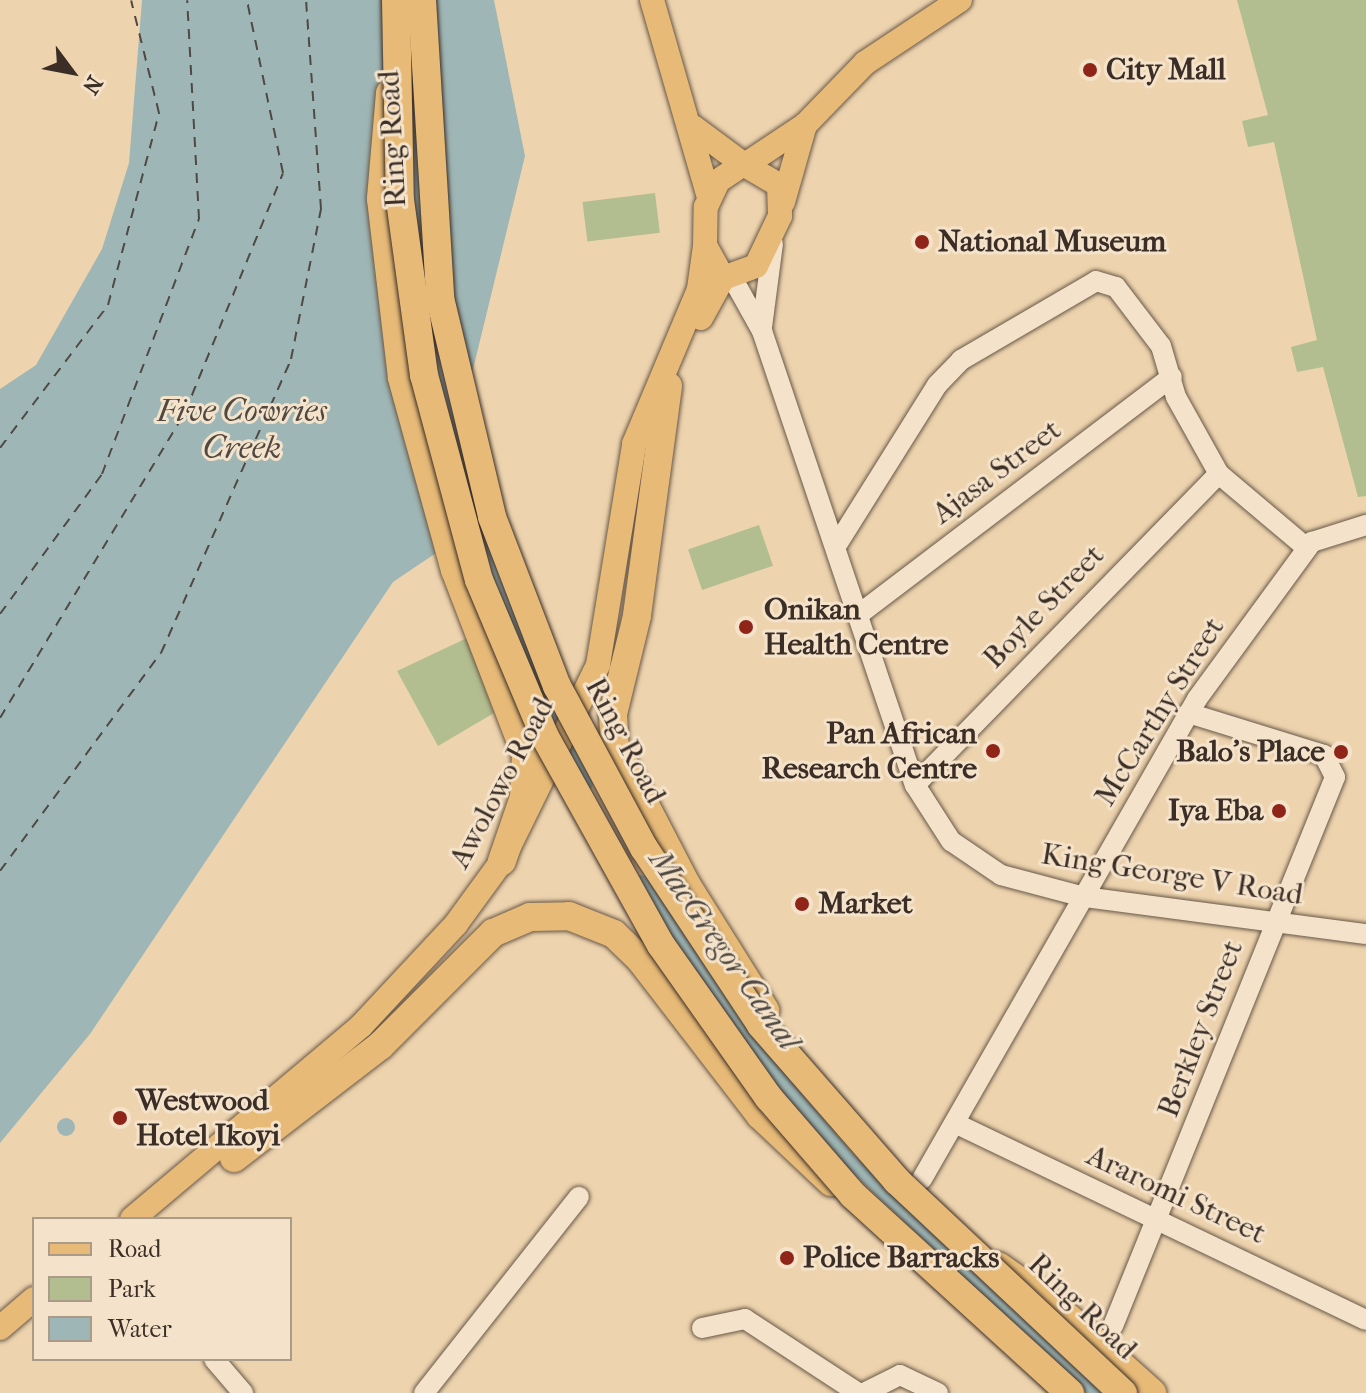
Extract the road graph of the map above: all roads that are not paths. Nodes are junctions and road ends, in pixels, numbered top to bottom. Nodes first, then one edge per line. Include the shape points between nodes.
1 (396, 0) edge
2 (422, 0) edge
3 (652, 0) edge
4 (960, 0) edge
5 (392, 78) junction
6 (689, 123) junction
7 (805, 125) junction
8 (746, 164) junction
9 (709, 197) junction
10 (783, 202) junction
11 (775, 234) junction
12 (705, 246) junction
13 (728, 279) junction
14 (762, 331) junction
15 (1172, 377) junction
16 (668, 386) junction
17 (1219, 474) junction
18 (1366, 525) edge
19 (838, 543) junction
20 (1307, 548) junction
21 (858, 615) junction
22 (586, 708) junction
23 (1188, 713) junction
24 (549, 777) junction
25 (915, 785) junction
26 (502, 861) junction
27 (1084, 897) junction
28 (1276, 921) junction
29 (1366, 934) edge
30 (794, 1064) junction
31 (959, 1125) junction
32 (234, 1158) junction
33 (922, 1179) dead end
34 (853, 1195) junction
35 (579, 1197) dead end
36 (134, 1217) edge
37 (159, 1217) edge
38 (1158, 1221) junction
39 (981, 1256) junction
40 (32, 1301) edge
41 (32, 1319) edge
42 (1366, 1320) edge
43 (1113, 1326) dead end
44 (0, 1328) edge
45 (702, 1328) dead end
46 (0, 1345) edge
47 (216, 1361) edge
48 (243, 1393) edge
49 (424, 1393) edge
50 (858, 1393) edge
51 (864, 1393) edge
52 (938, 1393) edge
53 (1070, 1393) edge
54 (1123, 1393) edge
55 (1152, 1393) edge

1 - 5 highway, Ring Road, bridge
2 - 30 highway, Ring Road, bridge via 423,115 440,298 512,577 557,686 644,848 725,975
3 - 6 main road
4 - 7 main road via 865,63
5 - 26 highway via 381,199 391,320 433,496 521,732 527,777
5 - 34 highway, Ring Road, bridge via 424,375 479,580 521,685 661,945 769,1098
6 - 8 main road
6 - 9 main road
7 - 8 main road
7 - 10 main road
8 - 9 main road
8 - 10 main road via 774,178
9 - 12 main road
10 - 11 main road
11 - 13 main road via 756,266
11 - 14 street
12 - 13 main road
12 - 22 main road, Awolowo Road via 699,289 634,444 611,617
13 - 14 street, King George V Road
13 - 16 main road, Awolowo Road
14 - 19 street, King George V Road
15 - 17 street
15 - 19 street via 1161,346 1116,287 1084,283 978,346 937,385
15 - 21 street, Ajasa Street
16 - 22 main road, Awolowo Road via 643,465 626,607
16 - 30 highway, bridge via 643,572 613,714 615,747 686,884
17 - 20 street
17 - 25 street, Boyle Street
18 - 20 street
19 - 21 street, King George V Road
20 - 23 street, McCarthy Street
21 - 25 street, King George V Road
22 - 24 main road, Awolowo Road, bridge
23 - 27 street, McCarthy Street
23 - 28 street, Berkley Street via 1335,764
24 - 26 main road, Awolowo Road
24 - 32 main road, Awolowo Road via 512,872 451,954 404,1006
25 - 27 street, King George V Road via 926,813 967,855 1001,875
26 - 36 main road, Awolowo Road via 456,924 361,1026
27 - 28 street, King George V Road
27 - 31 street, McCarthy Street
28 - 29 street, King George V Road
28 - 38 street, Berkley Street
30 - 39 highway, Ring Road, bridge via 897,1181
31 - 33 street, McCarthy Street
31 - 38 street, Araromi Street
32 - 34 highway, bridge via 312,1103 420,1008 478,944 509,924 550,915 587,921 614,934 656,976 792,1149
32 - 37 main road, Awolowo Road
34 - 53 highway, Ring Road, bridge
35 - 49 street
38 - 42 street, Araromi Street
38 - 43 street, Berkley Street
39 - 54 highway, Ring Road, bridge
39 - 55 highway via 1054,1305
40 - 44 main road
41 - 46 main road
45 - 50 street via 745,1319
47 - 48 street
51 - 52 street via 900,1375

